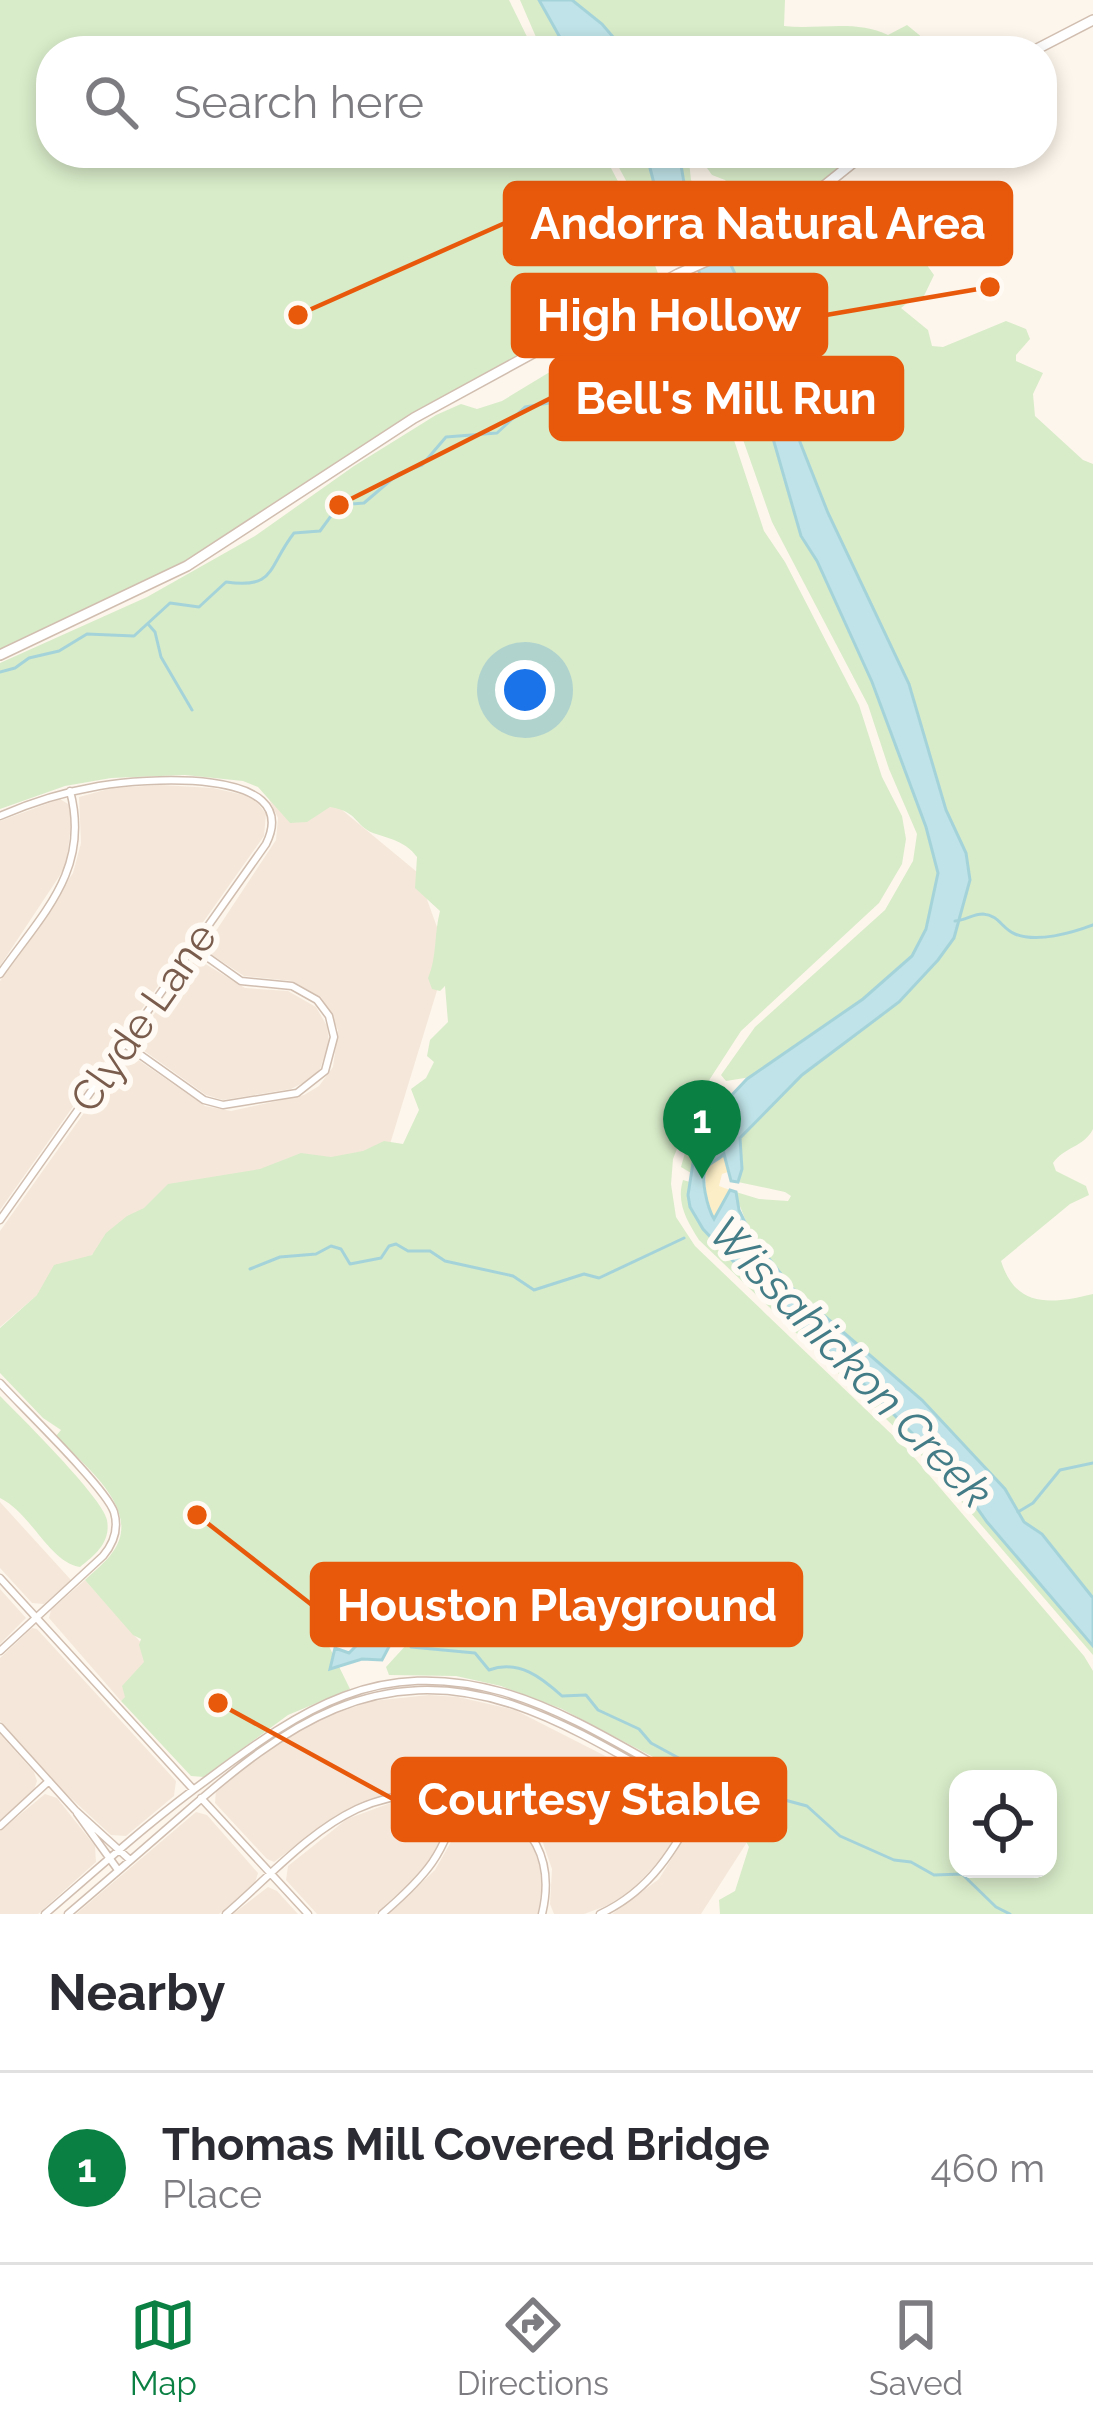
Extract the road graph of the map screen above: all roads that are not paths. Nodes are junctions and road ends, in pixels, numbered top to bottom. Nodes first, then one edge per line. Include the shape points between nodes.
1 (1093, 20) edge
2 (1057, 39) edge
3 (847, 168) edge
4 (0, 655) edge
5 (70, 791) junction
6 (0, 816) edge
7 (193, 947) junction
8 (0, 974) edge
9 (125, 1044) junction
10 (0, 1220) edge
11 (0, 1383) edge
12 (0, 1579) edge
13 (36, 1618) junction
14 (0, 1651) edge
15 (0, 1727) edge
16 (49, 1781) junction
17 (192, 1789) junction
18 (459, 1796) junction
19 (201, 1798) junction
20 (701, 1800) junction
21 (75, 1810) junction
22 (0, 1826) edge
23 (120, 1849) junction
24 (109, 1859) junction
25 (130, 1861) junction
26 (118, 1871) junction
27 (272, 1875) junction
28 (45, 1914) edge
29 (68, 1914) edge
30 (226, 1914) edge
31 (308, 1914) edge
32 (382, 1914) edge
33 (542, 1914) edge
34 (600, 1914) edge

1 - 2 street
3 - 4 street via 767,233 414,418 187,566
5 - 6 street
5 - 7 street, Clyde Lane via 205,783 252,792 270,810 266,844
5 - 8 street via 77,830 68,875
7 - 9 street, Clyde Lane
7 - 9 street via 241,980 306,992 325,1010 334,1036 328,1065 291,1094 231,1105 204,1100
9 - 10 street, Clyde Lane
11 - 13 street via 113,1510 116,1530 103,1556
12 - 13 street
13 - 14 street
13 - 17 street
15 - 16 street
16 - 21 street
16 - 22 street
17 - 19 street
17 - 20 street via 326,1701 440,1682 548,1709 701,1790
17 - 23 street
18 - 27 street via 370,1803 325,1828
18 - 32 street via 435,1862
18 - 33 street via 511,1815 534,1837 548,1872
19 - 20 street via 322,1712 429,1691 533,1712
19 - 25 street
19 - 27 street
20 - 34 street via 660,1869
21 - 23 street
21 - 24 street
23 - 24 street
23 - 25 street
24 - 26 street
24 - 28 street
25 - 26 street
26 - 29 street
27 - 30 street
27 - 31 street

